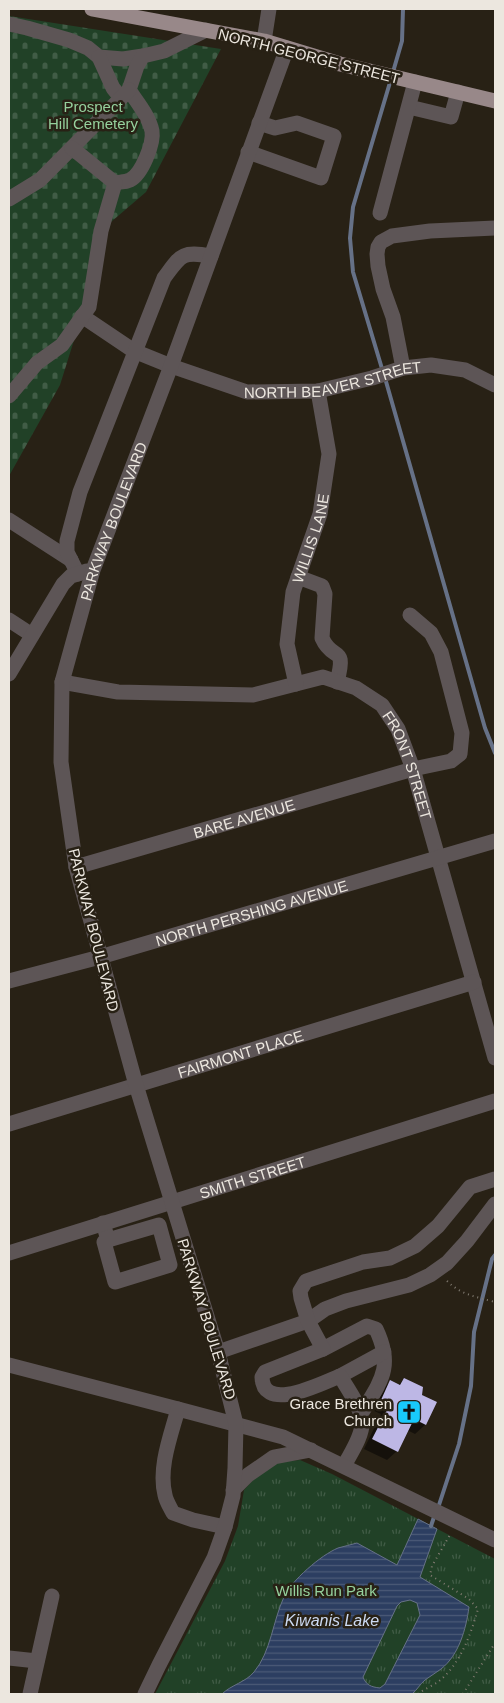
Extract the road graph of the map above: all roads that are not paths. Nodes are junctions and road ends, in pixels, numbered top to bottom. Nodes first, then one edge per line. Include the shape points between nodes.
1 (92, 9) edge
2 (269, 9) edge
3 (9, 24) edge
4 (206, 30) junction
5 (264, 42) junction
6 (287, 48) junction
7 (143, 56) junction
8 (99, 57) junction
9 (409, 81) junction
10 (458, 92) junction
11 (125, 94) junction
12 (495, 101) edge
13 (408, 107) junction
14 (259, 123) junction
15 (72, 148) junction
16 (248, 152) junction
17 (115, 182) junction
18 (9, 199) edge
19 (380, 213) dead end
20 (495, 228) edge
21 (210, 256) junction
22 (82, 316) junction
23 (134, 351) junction
24 (171, 366) junction
25 (403, 368) junction
26 (495, 385) edge
27 (318, 391) junction
28 (9, 396) edge
29 (9, 520) edge
30 (74, 567) junction
31 (93, 570) junction
32 (298, 577) junction
33 (410, 615) dead end
34 (9, 620) edge
35 (32, 635) junction
36 (9, 674) edge
37 (62, 682) junction
38 (337, 682) junction
39 (296, 684) junction
40 (413, 769) junction
41 (495, 842) edge
42 (437, 857) junction
43 (76, 867) junction
44 (100, 957) junction
45 (9, 981) edge
46 (474, 982) junction
47 (495, 1058) edge
48 (136, 1085) junction
49 (495, 1101) edge
50 (9, 1124) edge
51 (495, 1179) edge
52 (172, 1202) junction
53 (495, 1204) edge
54 (144, 1210) junction
55 (103, 1223) junction
56 (179, 1226) junction
57 (155, 1229) junction
58 (108, 1240) junction
59 (9, 1253) edge
60 (188, 1255) junction
61 (169, 1261) junction
62 (308, 1321) junction
63 (323, 1348) junction
64 (218, 1352) junction
65 (384, 1352) junction
66 (9, 1366) edge
67 (340, 1376) junction
68 (178, 1409) junction
69 (361, 1414) junction
70 (236, 1424) junction
71 (310, 1450) junction
72 (344, 1466) junction
73 (233, 1490) junction
74 (225, 1527) junction
75 (495, 1540) edge
76 (52, 1596) dead end
77 (9, 1658) edge
78 (37, 1661) junction
79 (30, 1694) edge
80 (145, 1694) edge

1 - 4 main road, NORTH GEORGE STREET
2 - 5 street
3 - 8 street via 69,40
4 - 5 main road, NORTH GEORGE STREET
4 - 7 street via 164,51
5 - 6 main road, NORTH GEORGE STREET
6 - 9 main road, NORTH GEORGE STREET
6 - 14 street, PARKWAY BOULEVARD
7 - 8 street via 122,59
7 - 11 street
8 - 11 street via 113,88
9 - 10 main road, NORTH GEORGE STREET
9 - 13 street
10 - 12 main road, NORTH GEORGE STREET
10 - 13 street via 452,117
11 - 15 street
11 - 17 street via 149,121 152,141 136,175 130,180
13 - 19 street
14 - 16 street, PARKWAY BOULEVARD
14 - 16 street via 275,128 297,123 334,136 321,178
15 - 17 street
15 - 18 street via 40,180
16 - 21 street, PARKWAY BOULEVARD
17 - 22 street via 101,231 89,307
20 - 25 street via 430,231 392,236 381,242 378,266
21 - 23 street via 191,253 178,259 164,278
21 - 24 street, PARKWAY BOULEVARD
22 - 23 street, NORTH BEAVER STREET
22 - 28 street via 62,344 37,363
23 - 24 street, NORTH BEAVER STREET
23 - 30 street via 80,492 67,541 67,552
24 - 27 street, NORTH BEAVER STREET via 247,392
24 - 31 street, PARKWAY BOULEVARD
25 - 26 street, NORTH BEAVER STREET via 432,365 465,370
25 - 27 street, NORTH BEAVER STREET
27 - 32 street, WILLIS LANE via 329,454 320,514
29 - 30 street
30 - 31 street
30 - 35 street
31 - 37 street, PARKWAY BOULEVARD
32 - 38 street via 324,588 322,638 341,658
32 - 39 street, WILLIS LANE via 293,592 287,644
33 - 40 street, BARE AVENUE via 431,633 441,652 462,733 460,754 451,761
34 - 35 street
35 - 36 street
37 - 39 street, FRONT STREET via 118,692 253,695
37 - 43 street, PARKWAY BOULEVARD via 61,762
38 - 39 street, FRONT STREET via 323,678
38 - 40 street, FRONT STREET via 356,688 382,705 398,729
40 - 42 street, FRONT STREET
40 - 43 street, BARE AVENUE
41 - 42 street, NORTH PERSHING AVENUE
42 - 44 street, NORTH PERSHING AVENUE
42 - 46 street, FRONT STREET
43 - 44 street, PARKWAY BOULEVARD
44 - 45 street, NORTH PERSHING AVENUE
44 - 48 street, PARKWAY BOULEVARD
46 - 47 street, FRONT STREET
46 - 48 street, FAIRMONT PLACE
48 - 50 street, FAIRMONT PLACE
48 - 52 street, PARKWAY BOULEVARD
49 - 52 street, SMITH STREET
51 - 62 street via 470,1187 438,1226 416,1246 390,1258 363,1262 306,1281 300,1291
52 - 54 street, SMITH STREET
52 - 56 street, PARKWAY BOULEVARD
53 - 62 street via 467,1241 438,1269 409,1285 325,1309
54 - 55 street, SMITH STREET
54 - 57 street
55 - 58 street
55 - 59 street, SMITH STREET
56 - 57 street
56 - 60 street, PARKWAY BOULEVARD
57 - 58 street
57 - 61 street
58 - 61 street via 104,1242 115,1282 170,1265
60 - 61 street
60 - 64 street, PARKWAY BOULEVARD
62 - 63 street
62 - 64 street
63 - 65 street via 367,1326 376,1328
63 - 67 street via 265,1372 262,1383 268,1391 289,1395
64 - 70 street, PARKWAY BOULEVARD
65 - 67 street
65 - 69 street via 383,1374
66 - 68 street
67 - 69 street
68 - 70 street
68 - 74 street via 165,1461 165,1496 173,1513
69 - 72 street via 363,1424
70 - 71 street via 283,1437
70 - 73 street, PARKWAY BOULEVARD
71 - 72 street
71 - 73 street via 274,1457
72 - 75 street via 419,1504 451,1526
73 - 74 street, PARKWAY BOULEVARD
74 - 80 street, PARKWAY BOULEVARD via 214,1558
76 - 78 street
77 - 78 street
78 - 79 street

